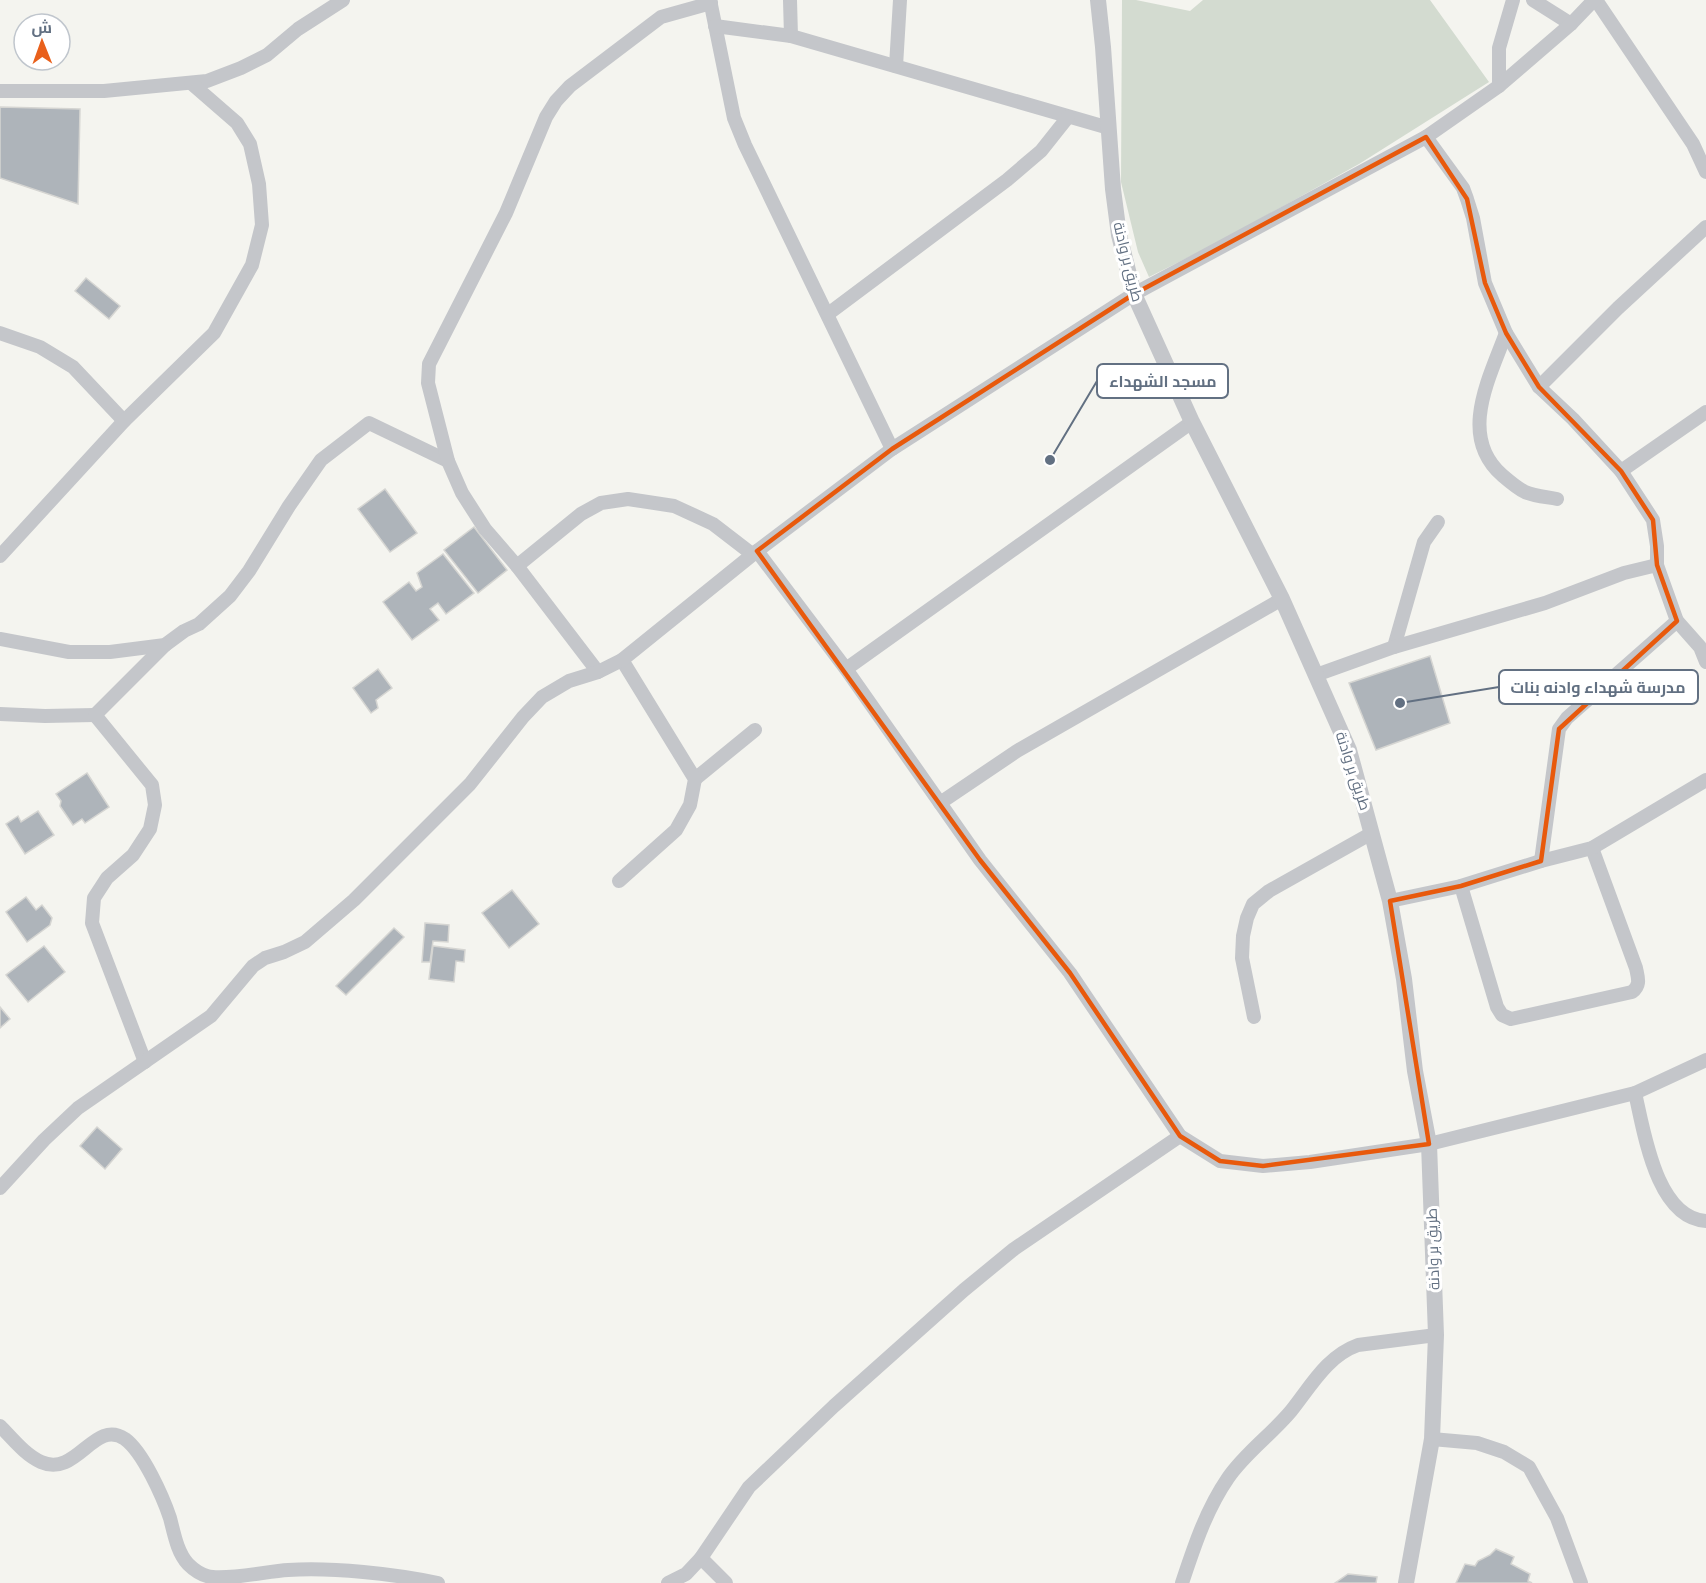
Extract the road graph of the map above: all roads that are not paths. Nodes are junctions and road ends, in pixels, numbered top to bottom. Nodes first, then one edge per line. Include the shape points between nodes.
1 (343, 0) edge
2 (790, 0) edge
3 (900, 0) edge
4 (1098, 0) edge
5 (1514, 0) edge
6 (1533, 0) edge
7 (1595, 0) edge
8 (711, 2) edge
9 (1570, 24) junction
10 (715, 26) junction
11 (791, 36) junction
12 (896, 66) junction
13 (191, 82) junction
14 (1499, 86) junction
15 (0, 91) edge
16 (1068, 117) junction
17 (1109, 128) junction
18 (1426, 137) junction
19 (1706, 172) edge
20 (1706, 227) edge
21 (1134, 294) junction
22 (828, 314) junction
23 (0, 333) edge
24 (1506, 333) junction
25 (1539, 387) junction
26 (1706, 412) edge
27 (124, 421) junction
28 (1191, 422) junction
29 (892, 449) junction
30 (448, 461) junction
31 (1621, 471) junction
32 (1557, 499) dead end
33 (1438, 522) dead end
34 (755, 552) junction
35 (0, 556) edge
36 (1657, 565) junction
37 (516, 566) junction
38 (1282, 599) junction
39 (1677, 621) junction
40 (1706, 633) edge
41 (0, 639) edge
42 (165, 645) junction
43 (1394, 647) junction
44 (1700, 647) junction
45 (622, 660) junction
46 (1706, 662) edge
47 (846, 669) junction
48 (598, 672) junction
49 (1316, 675) junction
50 (0, 714) edge
51 (95, 715) junction
52 (755, 730) dead end
53 (695, 779) junction
54 (1706, 780) edge
55 (940, 803) junction
56 (1372, 833) junction
57 (1592, 848) junction
58 (1541, 861) junction
59 (619, 881) dead end
60 (1461, 886) junction
61 (1390, 901) junction
62 (1254, 1017) dead end
63 (1706, 1060) edge
64 (145, 1062) junction
65 (1635, 1093) junction
66 (1180, 1136) junction
67 (1430, 1144) junction
68 (0, 1188) edge
69 (1706, 1221) edge
70 (1436, 1335) junction
71 (0, 1426) edge
72 (1432, 1438) junction
73 (701, 1558) junction
74 (438, 1583) edge
75 (668, 1583) edge
76 (726, 1583) edge
77 (1182, 1583) edge
78 (1406, 1583) edge
79 (1581, 1583) edge

1 - 13 street via 267,55 207,81
2 - 11 street
3 - 12 street
4 - 17 street, طريق بر وادنة
5 - 14 street via 1499,48
6 - 9 street
7 - 9 street
7 - 19 street via 1693,144
8 - 10 street
8 - 30 street via 656,20 570,86 551,109 506,213 429,364 428,383
9 - 14 street
10 - 11 street
10 - 22 street via 734,118
11 - 12 street
12 - 16 street
13 - 15 street via 104,91
13 - 27 street via 237,123 250,144 259,184 262,225 252,265 214,333
14 - 18 street
16 - 17 street
16 - 22 street via 1041,151 1007,180
17 - 21 street, طريق بر وادنة via 1119,235
18 - 21 street
18 - 24 street via 1463,188 1471,208 1485,283
20 - 25 street
21 - 28 street, طريق بر وادنة
21 - 29 street
22 - 29 street
23 - 27 street via 40,347 73,367
24 - 25 street
24 - 32 street via 1483,397 1479,439 1487,459 1510,482 1526,492
25 - 31 street
26 - 31 street
27 - 35 street
28 - 38 street, طريق بر وادنة
28 - 47 street
29 - 34 street
30 - 37 street via 485,529
30 - 42 street via 369,423 321,460 230,596 199,624
31 - 36 street via 1653,520
33 - 43 street via 1424,542
34 - 37 street via 712,524 674,506 621,500 601,503 581,514
34 - 45 street
34 - 47 street
36 - 39 street
36 - 43 street
37 - 48 street
38 - 49 street, طريق بر وادنة
38 - 55 street via 1017,750
39 - 44 street
39 - 58 street via 1559,729
40 - 44 street
41 - 42 street via 69,652
42 - 51 street
43 - 49 street
44 - 46 street
45 - 48 street
45 - 53 street
47 - 55 street
48 - 64 street via 569,681 542,697 470,784 354,900 305,942 253,966 210,1016
49 - 56 street, طريق بر وادنة via 1349,750
50 - 51 street
51 - 64 street via 152,785 155,805 150,829 133,855 107,878 94,898 92,923
52 - 53 street
53 - 59 street via 690,805 676,830
54 - 57 street
55 - 66 street via 1070,973
56 - 61 street, طريق بر وادنة
56 - 62 street via 1253,904 1245,927 1242,958
57 - 58 street
57 - 60 street via 1636,968 1639,981 1632,992 1511,1019 1502,1015
58 - 60 street
60 - 61 street
61 - 67 street, طريق بر وادنة
63 - 65 street
64 - 68 street via 78,1108
65 - 67 street
65 - 69 street via 1650,1153 1667,1196 1688,1215
66 - 67 street via 1220,1161 1263,1166
66 - 73 street via 1014,1249 964,1290 749,1487
67 - 70 street, طريق بر وادنة
70 - 72 street, طريق بر وادنة
70 - 77 street via 1358,1345 1332,1359 1284,1419 1228,1478 1200,1533
71 - 74 street via 33,1458 51,1466 76,1457 104,1435 126,1440 153,1478 180,1551 197,1571 208,1576 326,1570
72 - 78 street, طريق بر وادنة
72 - 79 street via 1477,1443 1504,1452 1529,1467 1557,1518
73 - 75 street via 686,1574
73 - 76 street

